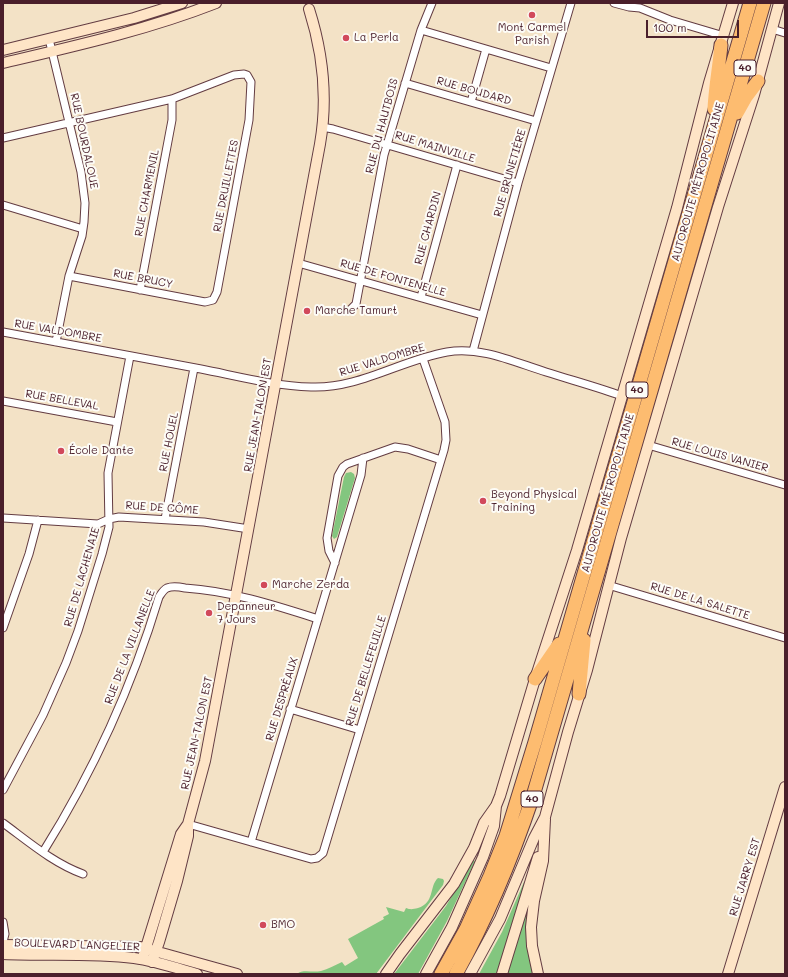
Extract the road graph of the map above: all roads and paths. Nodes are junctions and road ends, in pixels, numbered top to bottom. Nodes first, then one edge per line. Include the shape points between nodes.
1 (182, 3) edge
2 (216, 3) edge
3 (432, 3) edge
4 (571, 3) edge
5 (614, 3) edge
6 (733, 3) edge
7 (750, 3) edge
8 (764, 3) edge
9 (779, 3) edge
10 (640, 6) edge
11 (309, 9) dead end
12 (772, 29) junction
13 (420, 30) junction
14 (785, 33) edge
15 (50, 39) junction
16 (723, 40) junction
17 (486, 49) junction
18 (3, 50) edge
19 (52, 51) junction
20 (3, 63) edge
21 (552, 68) junction
22 (758, 81) junction
23 (405, 83) junction
24 (172, 99) junction
25 (471, 102) junction
26 (536, 121) junction
27 (70, 123) junction
28 (322, 127) junction
29 (719, 132) junction
30 (3, 138) edge
31 (386, 144) junction
32 (457, 165) junction
33 (518, 183) junction
34 (3, 205) edge
35 (83, 229) junction
36 (298, 263) junction
37 (69, 276) junction
38 (360, 281) junction
39 (140, 290) junction
40 (421, 297) junction
41 (213, 300) joint
42 (351, 309) dead end
43 (482, 315) junction
44 (3, 332) edge
45 (56, 342) junction
46 (473, 351) junction
47 (130, 356) junction
48 (423, 359) junction
49 (194, 368) junction
50 (276, 383) junction
51 (622, 396) junction
52 (3, 401) edge
53 (117, 422) junction
54 (648, 445) junction
55 (363, 458) junction
56 (441, 460) junction
57 (785, 486) edge
58 (3, 518) edge
59 (109, 518) junction
60 (165, 519) junction
61 (38, 520) junction
62 (249, 529) junction
63 (335, 563) junction
64 (608, 585) junction
65 (236, 595) junction
66 (585, 614) junction
67 (318, 619) junction
68 (3, 628) edge
69 (567, 631) junction
70 (785, 638) edge
71 (535, 679) junction
72 (579, 694) junction
73 (290, 709) junction
74 (360, 730) junction
75 (785, 787) edge
76 (3, 790) edge
77 (496, 806) junction
78 (544, 816) junction
79 (3, 823) edge
80 (188, 824) junction
81 (251, 842) junction
82 (544, 842) junction
83 (43, 852) junction
84 (83, 874) dead end
85 (3, 922) edge
86 (3, 942) edge
87 (3, 945) edge
88 (151, 950) junction
89 (3, 954) edge
90 (147, 961) junction
91 (181, 969) junction
92 (170, 974) edge
93 (197, 974) edge
94 (237, 974) edge
95 (386, 974) edge
96 (426, 974) edge
97 (441, 974) edge
98 (456, 974) edge
99 (470, 974) edge
100 (502, 974) edge
101 (538, 974) edge
102 (728, 974) edge

1 - 15 main road
2 - 19 main road via 143,28
3 - 13 street, RUE DU HAUTBOIS
4 - 21 street, RUE BRUNETIÈRE
5 - 10 street via 629,7
6 - 16 main road
7 - 29 highway, AUTOROUTE MÉTROPOLITAINE / 40
8 - 29 highway, AUTOROUTE MÉTROPOLITAINE / 40
9 - 12 main road
10 - 16 street
11 - 28 main road, RUE JEAN-TALON EST via 322,62
12 - 14 street
12 - 22 main road
13 - 17 street
13 - 23 street, RUE DU HAUTBOIS
15 - 18 main road
15 - 19 street, RUE BOURDALOUE
16 - 29 highway via 715,88
16 - 51 main road
17 - 21 street
17 - 25 street
19 - 20 main road
19 - 27 street, RUE BOURDALOUE
21 - 26 street, RUE BRUNETIÈRE
22 - 29 highway
22 - 54 main road via 718,206
23 - 25 street, RUE BOUDARD
23 - 31 street, RUE DU HAUTBOIS
24 - 27 street
24 - 39 street, RUE CHARMENIL via 172,120
24 - 41 street, RUE DRUILLETTES via 234,75 247,76 251,82 250,120 217,292
25 - 26 street, RUE BOUDARD
26 - 33 street, RUE BRUNETIÈRE
27 - 30 street
27 - 35 street, RUE BOURDALOUE via 84,191
28 - 31 street, RUE MAINVILLE
28 - 36 main road, RUE JEAN-TALON EST
29 - 66 highway, AUTOROUTE MÉTROPOLITAINE / 40
29 - 69 highway, AUTOROUTE MÉTROPOLITAINE / 40
31 - 32 street, RUE MAINVILLE
31 - 38 street, RUE DU HAUTBOIS
32 - 33 street, RUE MAINVILLE
32 - 40 street, RUE CHARDIN
33 - 43 street, RUE BRUNETIÈRE
34 - 35 street
35 - 37 street, RUE BOURDALOUE
36 - 38 street, RUE DE FONTENELLE
36 - 50 main road, RUE JEAN-TALON EST
37 - 39 street, RUE BRUCY
37 - 45 street, RUE BOURDALOUE
38 - 40 street, RUE DE FONTENELLE
38 - 42 street, RUE DU HAUTBOIS via 356,304
39 - 41 street, RUE BRUCY via 205,302
40 - 43 street, RUE DE FONTENELLE
43 - 46 street, RUE BRUNETIÈRE
44 - 45 street, RUE VALDOMBRE
45 - 47 street, RUE VALDOMBRE
46 - 48 street, RUE VALDOMBRE via 449,352
46 - 51 street, RUE VALDOMBRE
47 - 49 street, RUE VALDOMBRE
47 - 53 street, RUE DE LACHENAIE
48 - 50 street, RUE VALDOMBRE via 334,386 310,387
48 - 56 street, RUE DE BELLEFEUILLE via 445,422 446,440
49 - 50 street, RUE VALDOMBRE
49 - 60 street, RUE HOUEL
50 - 62 main road, RUE JEAN-TALON EST
51 - 71 main road via 575,558
52 - 53 street, RUE BELLEVAL
53 - 59 street, RUE DE LACHENAIE via 108,473
54 - 57 street, RUE LOUIS VANIER
54 - 64 main road
55 - 56 street via 395,447
55 - 63 street, RUE DESPRÉAUX via 361,475
55 - 63 street via 343,467 338,476 327,538 329,551
56 - 74 street, RUE DE BELLEFEUILLE
58 - 61 street, RUE DE CÔME
59 - 60 street, RUE DE CÔME
59 - 61 street, RUE DE CÔME via 98,524
59 - 76 street, RUE DE LACHENAIE via 102,554 78,631 43,715
60 - 62 street, RUE DE CÔME
61 - 68 street
62 - 65 main road, RUE JEAN-TALON EST
63 - 67 street, RUE DESPRÉAUX
64 - 70 street, RUE DE LA SALETTE
64 - 72 main road
65 - 67 street, RUE DE LA VILLANELLE
65 - 80 main road, RUE JEAN-TALON EST via 205,761
65 - 83 street, RUE DE LA VILLANELLE via 173,587 166,588 161,593 115,718 75,798
66 - 72 highway
66 - 98 highway, AUTOROUTE MÉTROPOLITAINE / 40 via 519,838 498,891
67 - 73 street, RUE DESPRÉAUX
69 - 71 highway
69 - 97 highway, AUTOROUTE MÉTROPOLITAINE / 40 via 506,836 478,904
71 - 77 main road
72 - 78 main road
73 - 74 street
73 - 81 street, RUE DESPRÉAUX
74 - 81 street, RUE DE BELLEFEUILLE via 325,848 320,856 311,859
75 - 102 main road, RUE JARRY EST
77 - 95 main road via 484,823 474,848 454,884
77 - 96 main road via 494,826 474,878 452,927
78 - 82 main road
78 - 99 main road via 500,919
79 - 83 street
80 - 81 street, RUE DE BELLEFEUILLE
80 - 88 main road, RUE JEAN-TALON EST via 181,834
82 - 100 main road
82 - 101 main road via 531,927
83 - 84 street via 60,864
85 - 86 street
87 - 88 main road, BOULEVARD LANGELIER via 122,947
88 - 90 main road, RUE JEAN-TALON EST
88 - 94 main road, BOULEVARD LANGELIER
89 - 90 main road, BOULEVARD LANGELIER via 117,957
90 - 91 main road, BOULEVARD LANGELIER
91 - 92 main road
91 - 93 main road, BOULEVARD LANGELIER

